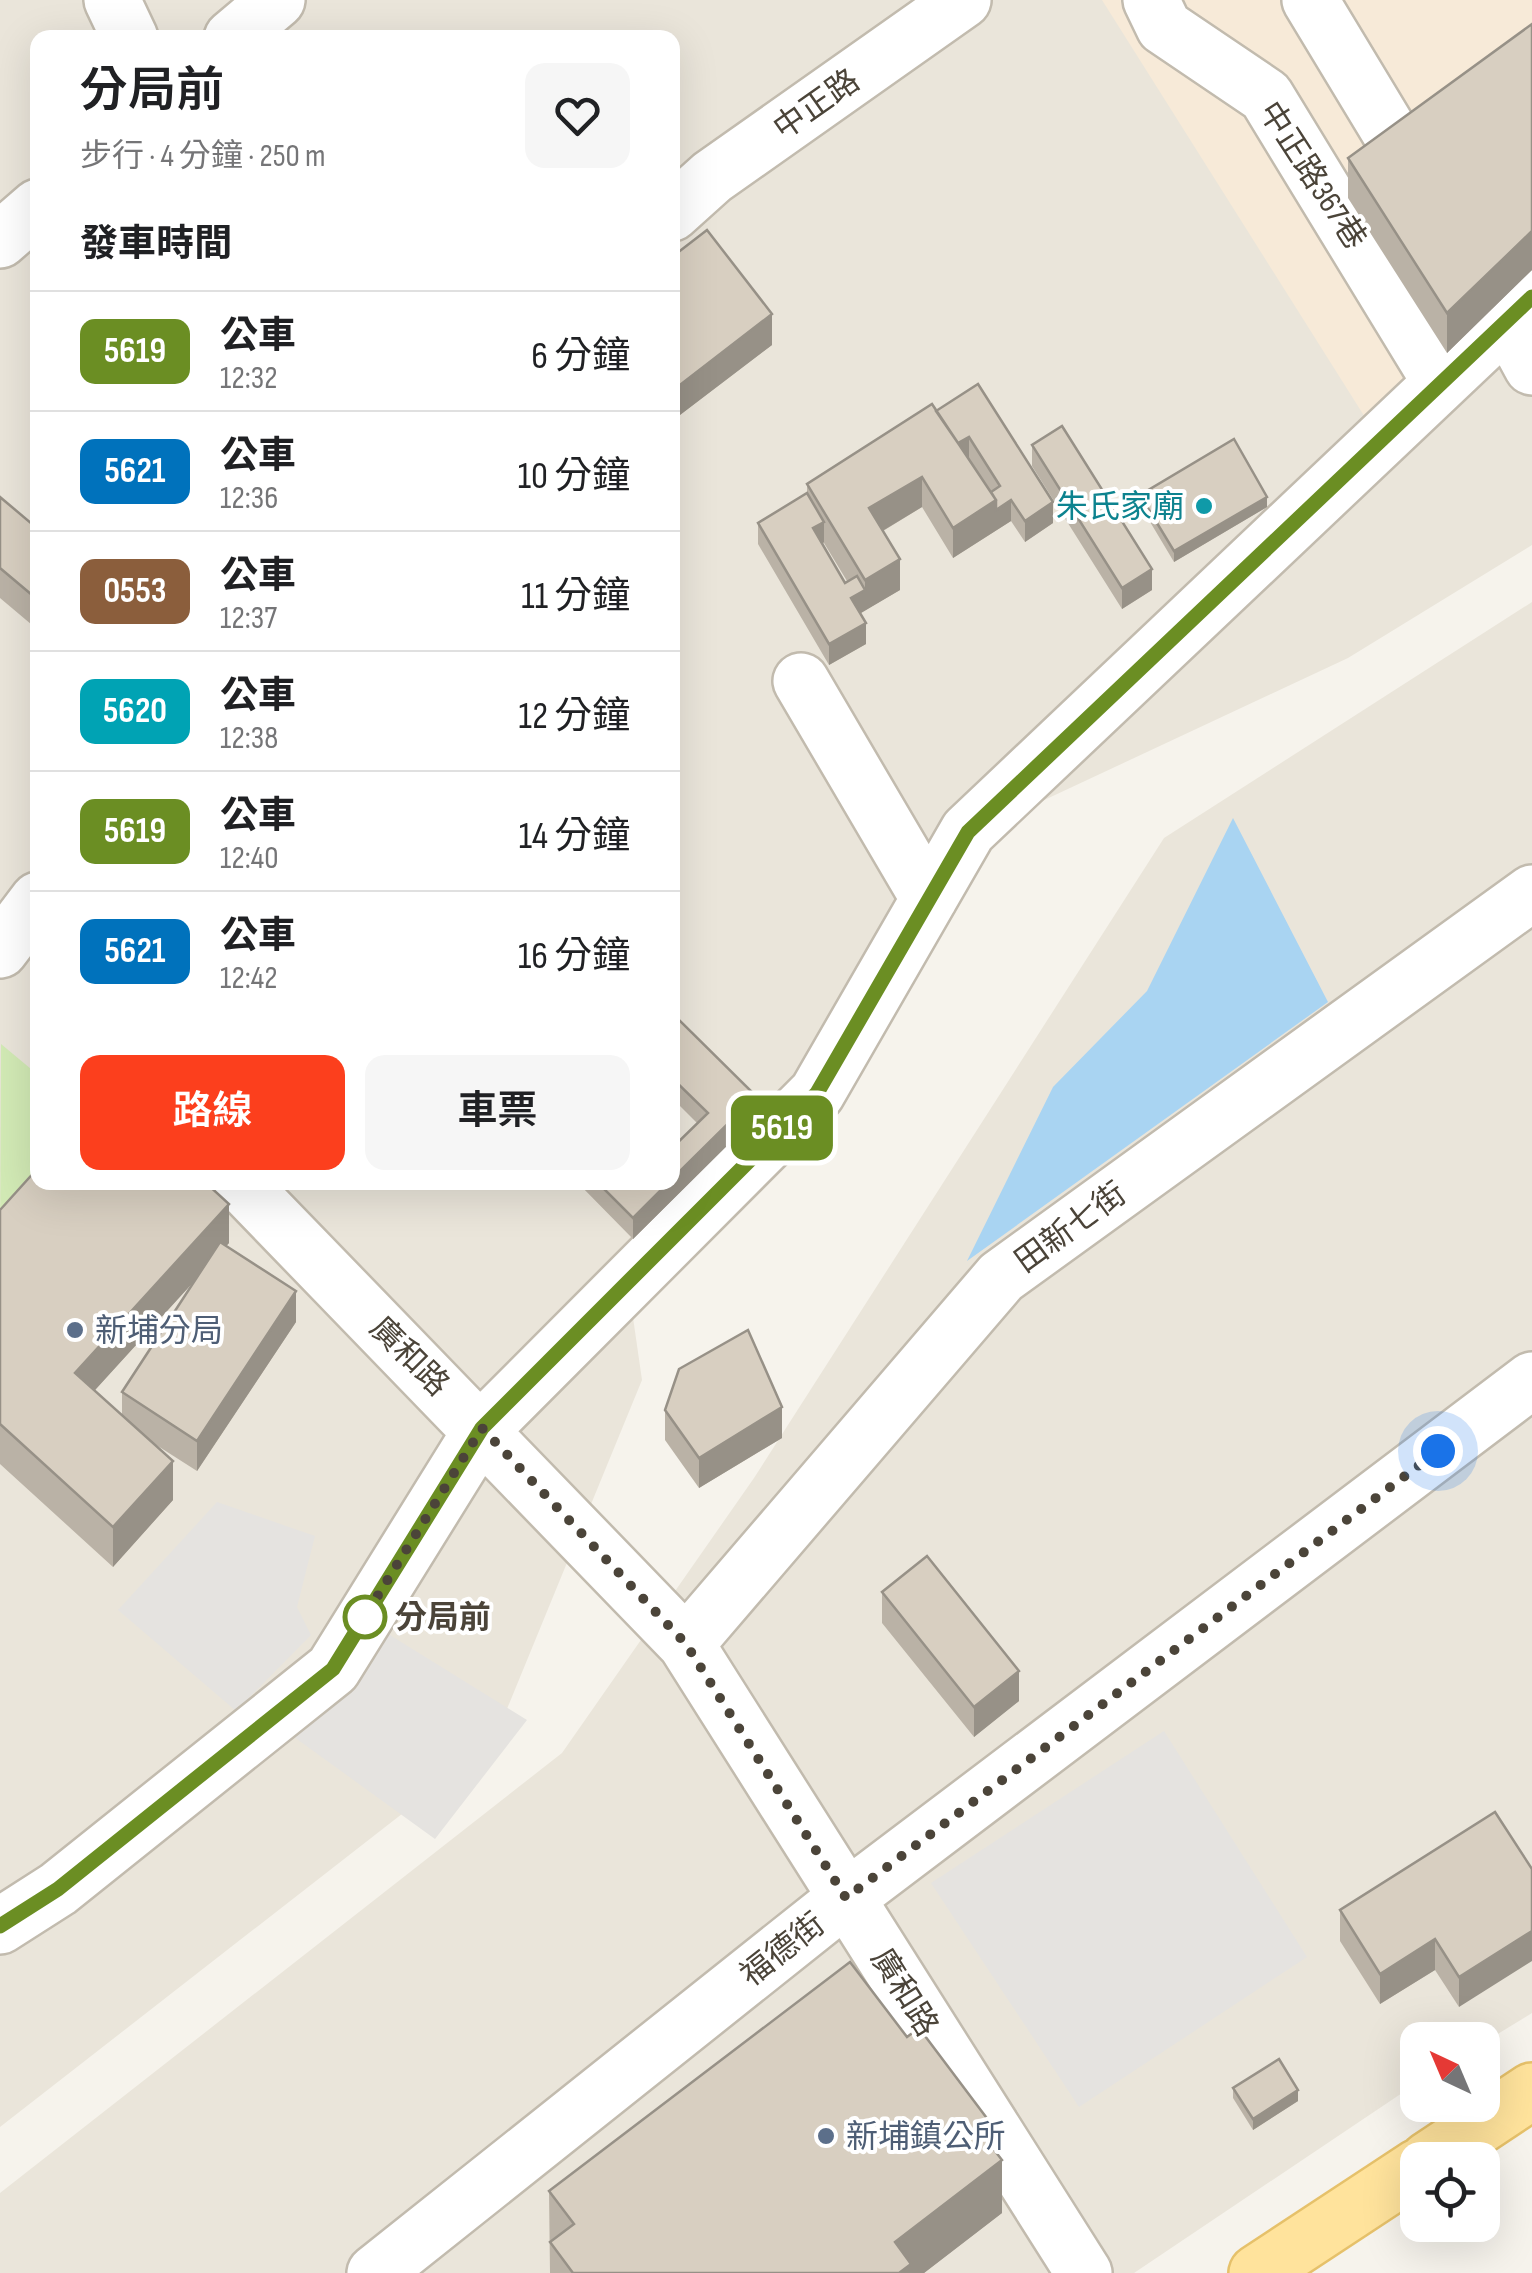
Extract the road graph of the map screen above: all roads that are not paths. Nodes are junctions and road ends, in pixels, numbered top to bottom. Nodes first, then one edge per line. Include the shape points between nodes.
1 (112, 0) edge
2 (276, 0) edge
3 (963, 0) edge
4 (1150, 0) edge
5 (1310, 0) edge
6 (126, 30) edge
7 (241, 30) edge
8 (1442, 111) edge
9 (1398, 144) junction
10 (1326, 190) junction
11 (680, 206) edge
12 (30, 213) edge
13 (0, 240) edge
14 (1524, 329) edge
15 (1441, 383) junction
16 (801, 682) dead end
17 (1532, 893) edge
18 (929, 900) junction
19 (30, 919) edge
20 (14, 957) edge
21 (247, 1190) edge
22 (1532, 1380) edge
23 (482, 1428) junction
24 (686, 1644) junction
25 (846, 1898) junction
26 (0, 1926) edge
27 (1532, 2091) edge
28 (1455, 2142) edge
29 (1400, 2179) edge
30 (374, 2273) edge
31 (1084, 2273) edge
32 (1256, 2273) edge

1 - 6 street
2 - 7 street
3 - 11 street, 中正路
4 - 10 street, 中正路367巷 via 1164,27 1266,96
5 - 9 street
8 - 9 street
9 - 10 street
10 - 15 street, 中正路367巷
12 - 13 street
14 - 15 street
15 - 18 street via 968,832
16 - 18 street
17 - 24 street, 田新七街 via 1001,1276
18 - 23 street via 817,1093
19 - 20 street
21 - 23 street, 廣和路
22 - 25 street, 福德街
23 - 24 street, 廣和路
23 - 26 street via 333,1669 58,1889
24 - 25 street, 廣和路
25 - 30 street, 福德街
25 - 31 street, 廣和路
27 - 28 main road
29 - 32 main road

